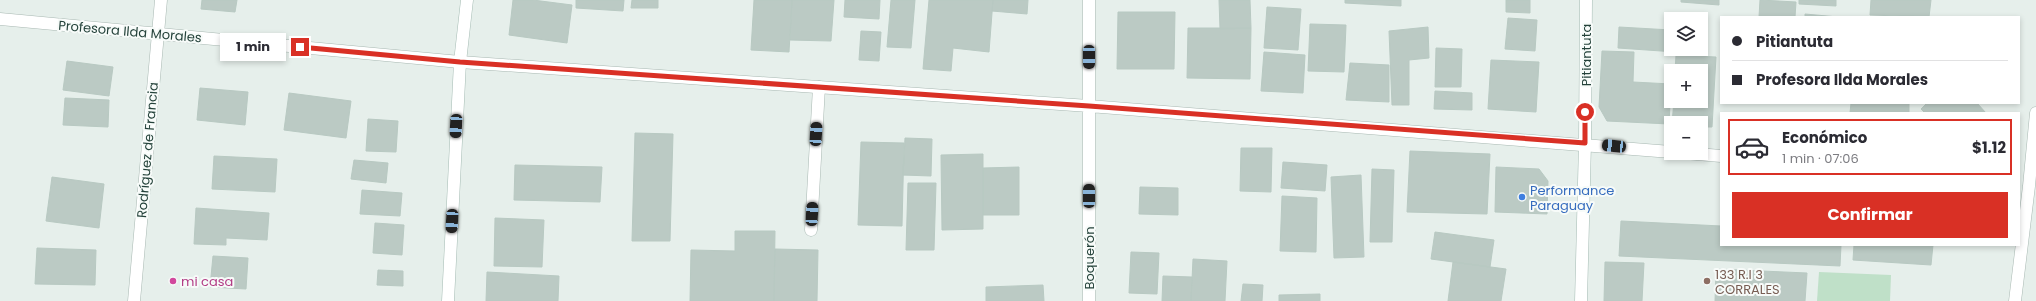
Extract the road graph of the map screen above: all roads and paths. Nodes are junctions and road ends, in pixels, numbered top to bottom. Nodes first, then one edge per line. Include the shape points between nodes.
1 (160, 0) edge
2 (467, 0) edge
3 (1089, 0) edge
4 (1586, 0) edge
5 (0, 19) edge
6 (157, 34) junction
7 (460, 62) junction
8 (819, 87) junction
9 (1089, 106) junction
10 (2036, 113) edge
11 (1585, 143) junction
12 (1664, 151) edge
13 (1708, 155) edge
14 (1720, 156) edge
15 (2028, 186) edge
16 (811, 230) dead end
17 (134, 301) edge
18 (448, 301) edge
19 (1089, 301) edge
20 (1581, 301) edge
21 (2015, 301) edge

1 - 6 street, Rodríguez de Francia
2 - 7 street
3 - 9 street, Boquerón
4 - 11 street, Pitiantuta
5 - 6 street, Profesora Ilda Morales
6 - 7 street, Profesora Ilda Morales
6 - 17 street, Rodríguez de Francia
7 - 8 street, Profesora Ilda Morales
7 - 18 street
8 - 9 street, Profesora Ilda Morales
8 - 16 street
9 - 11 street, Profesora Ilda Morales
9 - 19 street, Boquerón
10 - 15 street
11 - 12 street, Profesora Ilda Morales
11 - 20 street, Pitiantuta
13 - 14 street
15 - 21 street

